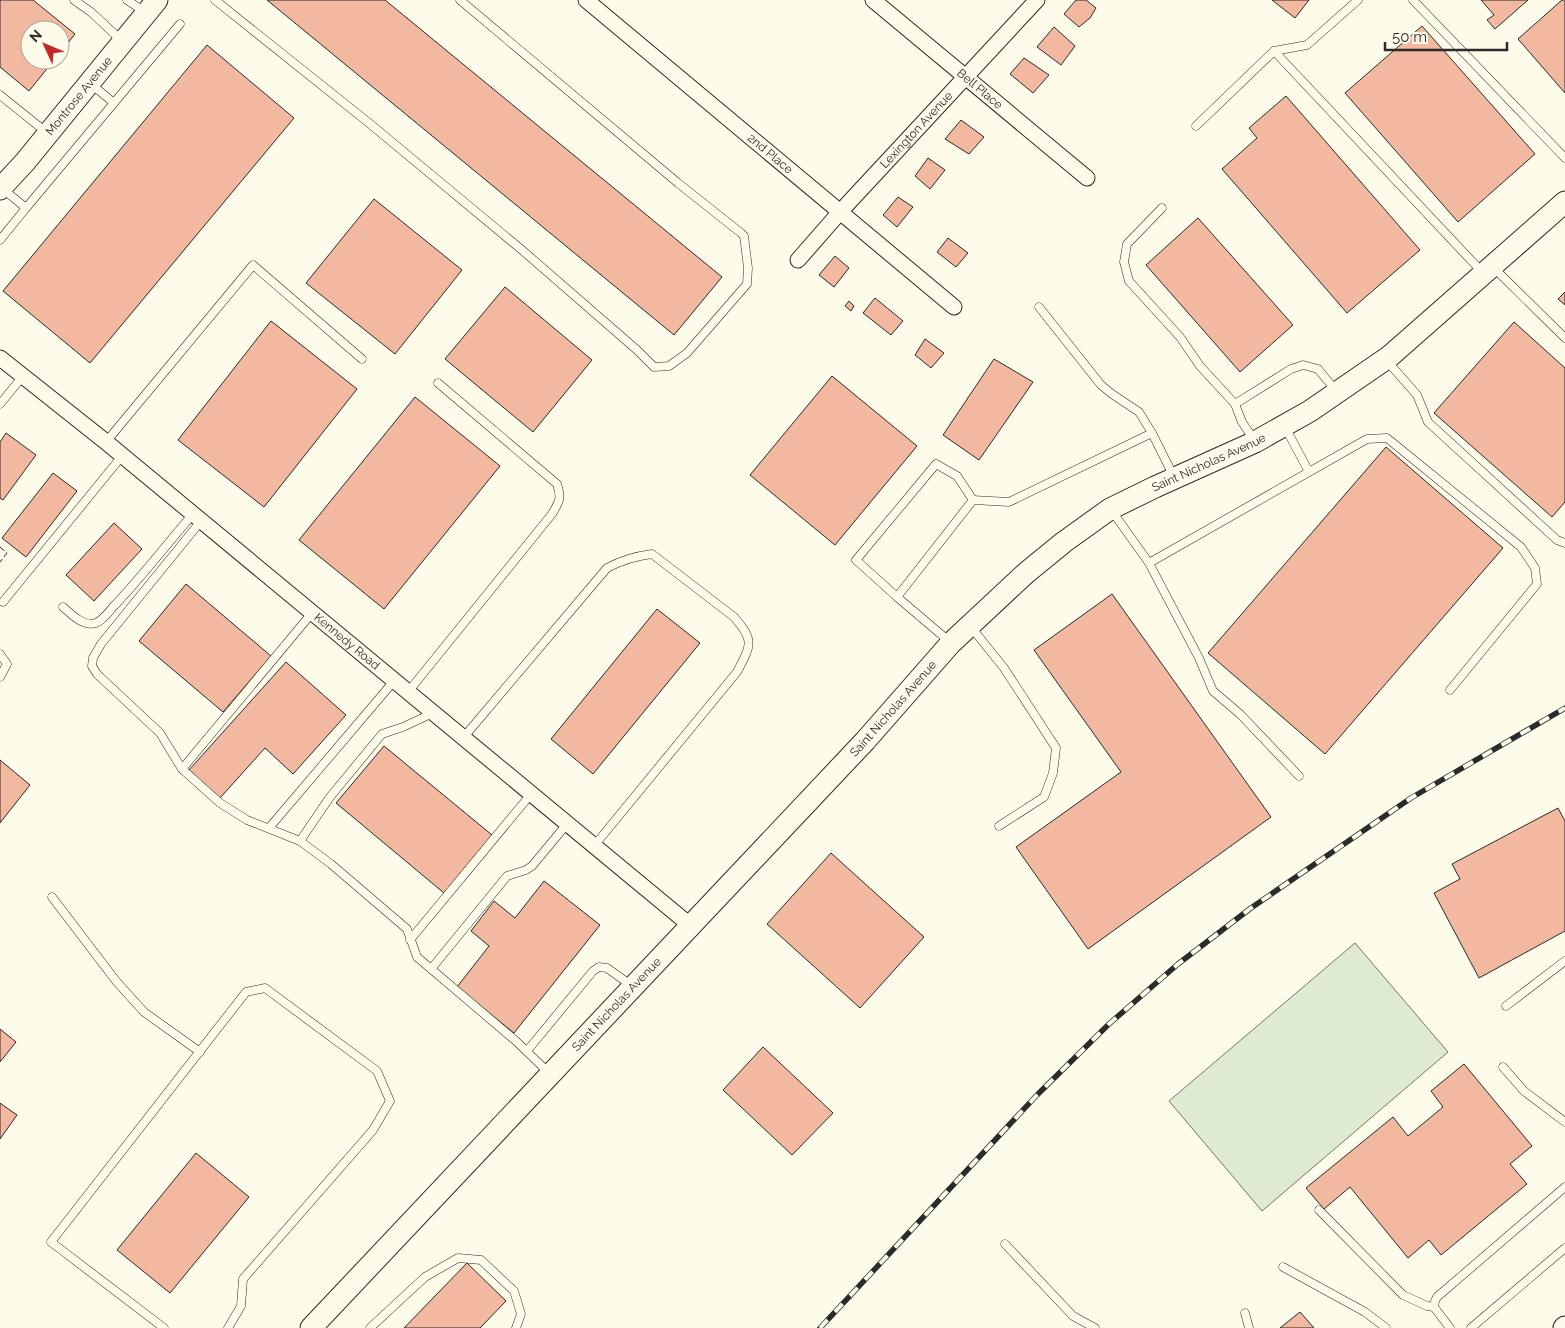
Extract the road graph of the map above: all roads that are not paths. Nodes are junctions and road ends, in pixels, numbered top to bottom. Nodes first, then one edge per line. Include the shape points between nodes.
1 (74, 0) edge
2 (127, 0) edge
3 (216, 0) edge
4 (460, 0) edge
5 (586, 0) edge
6 (873, 0) edge
7 (1037, 0) edge
8 (1358, 0) edge
9 (1413, 0) edge
10 (152, 7) edge
11 (180, 24) dead end
12 (123, 42) junction
13 (1274, 51) junction
14 (965, 77) junction
15 (90, 82) junction
16 (0, 95) edge
17 (114, 103) junction
18 (1196, 126) dead end
19 (48, 133) junction
20 (1565, 158) edge
21 (1087, 178) dead end
22 (1, 188) edge
23 (1565, 202) edge
24 (26, 208) junction
25 (1162, 208) dead end
26 (840, 212) junction
27 (0, 240) edge
28 (798, 260) dead end
29 (1487, 269) junction
30 (954, 307) dead end
31 (1039, 307) dead end
32 (1565, 338) edge
33 (0, 358) edge
34 (362, 359) dead end
35 (1385, 359) junction
36 (23, 376) junction
37 (438, 383) dead end
38 (1337, 393) junction
39 (0, 404) edge
40 (1234, 404) junction
41 (1284, 426) junction
42 (1152, 433) junction
43 (106, 442) junction
44 (1256, 442) junction
45 (122, 456) junction
46 (1308, 472) junction
47 (1175, 478) junction
48 (973, 500) junction
49 (1110, 509) junction
50 (197, 518) junction
51 (1565, 543) edge
52 (1149, 563) junction
53 (897, 597) junction
54 (3, 602) dead end
55 (63, 607) dead end
56 (312, 612) junction
57 (970, 626) junction
58 (951, 643) junction
59 (0, 654) edge
60 (0, 677) edge
61 (394, 681) junction
62 (1450, 690) dead end
63 (408, 692) junction
64 (433, 713) junction
65 (463, 738) junction
66 (182, 769) junction
67 (1299, 776) dead end
68 (531, 794) junction
69 (567, 824) junction
70 (999, 826) dead end
71 (269, 828) junction
72 (300, 841) junction
73 (594, 846) junction
74 (52, 897) dead end
75 (691, 926) junction
76 (410, 940) junction
77 (1565, 961) edge
78 (431, 969) junction
79 (633, 987) junction
80 (1506, 1006) dead end
81 (527, 1051) junction
82 (200, 1052) junction
83 (1503, 1067) dead end
84 (550, 1075) junction
85 (1565, 1122) edge
86 (1565, 1188) edge
87 (1319, 1210) dead end
88 (1005, 1244) dead end
89 (1565, 1248) edge
90 (1283, 1267) dead end
91 (1434, 1307) junction
92 (1245, 1313) dead end
93 (164, 1328) edge
94 (228, 1328) edge
95 (312, 1328) edge
96 (370, 1328) edge
97 (516, 1328) edge
98 (1095, 1328) edge
99 (1249, 1328) edge
100 (1386, 1328) edge
101 (1450, 1328) edge
102 (1471, 1328) edge

1 - 12 lane
2 - 10 lane
3 - 4 lane via 522,250 654,367 669,366 687,353 746,284 748,268 744,236
5 - 26 street, 2nd Place
6 - 14 street, Bell Place
7 - 14 street, Lexington Avenue
8 - 13 lane via 1307,45
9 - 20 lane
10 - 12 street, Montrose Avenue
11 - 17 lane
12 - 15 street, Montrose Avenue
13 - 18 lane
13 - 29 lane
14 - 21 street, Bell Place
14 - 26 street, Lexington Avenue
15 - 17 lane
15 - 19 street, Montrose Avenue
16 - 19 lane
17 - 24 lane
19 - 22 street, Montrose Avenue
22 - 24 lane
23 - 29 street, Saint Nicholas Avenue
24 - 27 lane
25 - 40 lane via 1127,244 1124,262 1129,281
26 - 28 street, Lexington Avenue
26 - 30 street, 2nd Place
29 - 32 lane
29 - 35 street, Saint Nicholas Avenue
31 - 42 lane via 1102,385 1139,412
33 - 36 street, Kennedy Road
34 - 43 lane via 253,265
35 - 38 street, Saint Nicholas Avenue
35 - 51 lane via 1417,395 1428,422 1557,540
36 - 39 lane
36 - 43 street, Kennedy Road
37 - 63 lane via 557,484 560,500
38 - 40 lane via 1318,369 1303,365 1291,368
38 - 41 street, Saint Nicholas Avenue
40 - 44 lane
41 - 44 street, Saint Nicholas Avenue
41 - 46 lane
42 - 47 lane
42 - 48 lane via 1009,502
43 - 45 street, Kennedy Road
44 - 47 street, Saint Nicholas Avenue
45 - 50 street, Kennedy Road
45 - 54 lane
46 - 52 lane
46 - 62 lane via 1367,439 1387,438 1521,547 1534,568 1537,584
47 - 49 street, Saint Nicholas Avenue
48 - 53 lane
48 - 53 lane via 957,476 936,464 856,560
49 - 52 lane
49 - 57 street, Saint Nicholas Avenue via 1026,573
50 - 55 lane via 100,620 86,622
50 - 56 street, Kennedy Road
50 - 66 lane via 101,644 92,666 160,732
52 - 67 lane via 1213,691 1240,714
53 - 58 lane
56 - 61 street, Kennedy Road
56 - 66 lane
57 - 58 street, Saint Nicholas Avenue
57 - 70 lane via 1004,668 1056,748 1053,773 1044,796
58 - 75 street, Saint Nicholas Avenue via 865,741
59 - 60 lane via 7,664
61 - 63 street, Kennedy Road
61 - 71 lane
63 - 64 street, Kennedy Road
64 - 65 street, Kennedy Road
64 - 72 lane via 382,734 330,797
65 - 68 street, Kennedy Road
65 - 73 lane via 607,568 621,561 652,554 734,617 745,630 749,643 749,650 737,672
66 - 71 lane via 220,803 247,820
68 - 69 street, Kennedy Road
68 - 76 lane
69 - 73 street, Kennedy Road
69 - 78 lane via 532,866 507,876
71 - 72 lane
72 - 76 lane via 407,929
73 - 75 street, Kennedy Road
74 - 82 lane via 144,1012
75 - 79 street, Saint Nicholas Avenue
76 - 78 lane via 417,957
77 - 80 lane
78 - 81 lane
79 - 81 lane via 607,968 599,967
79 - 84 street, Saint Nicholas Avenue
81 - 84 lane
82 - 93 lane via 51,1242
82 - 94 lane via 246,992 265,988 377,1071 390,1101 373,1130 243,1279 241,1306
83 - 85 lane via 1524,1091
84 - 95 street, Saint Nicholas Avenue
86 - 91 lane via 1437,1297
87 - 91 lane via 1403,1295
88 - 98 lane via 1073,1316
89 - 102 lane
90 - 100 lane via 1365,1312
91 - 101 lane
92 - 99 lane
96 - 97 lane via 425,1277 458,1258 482,1260 514,1291 521,1314

